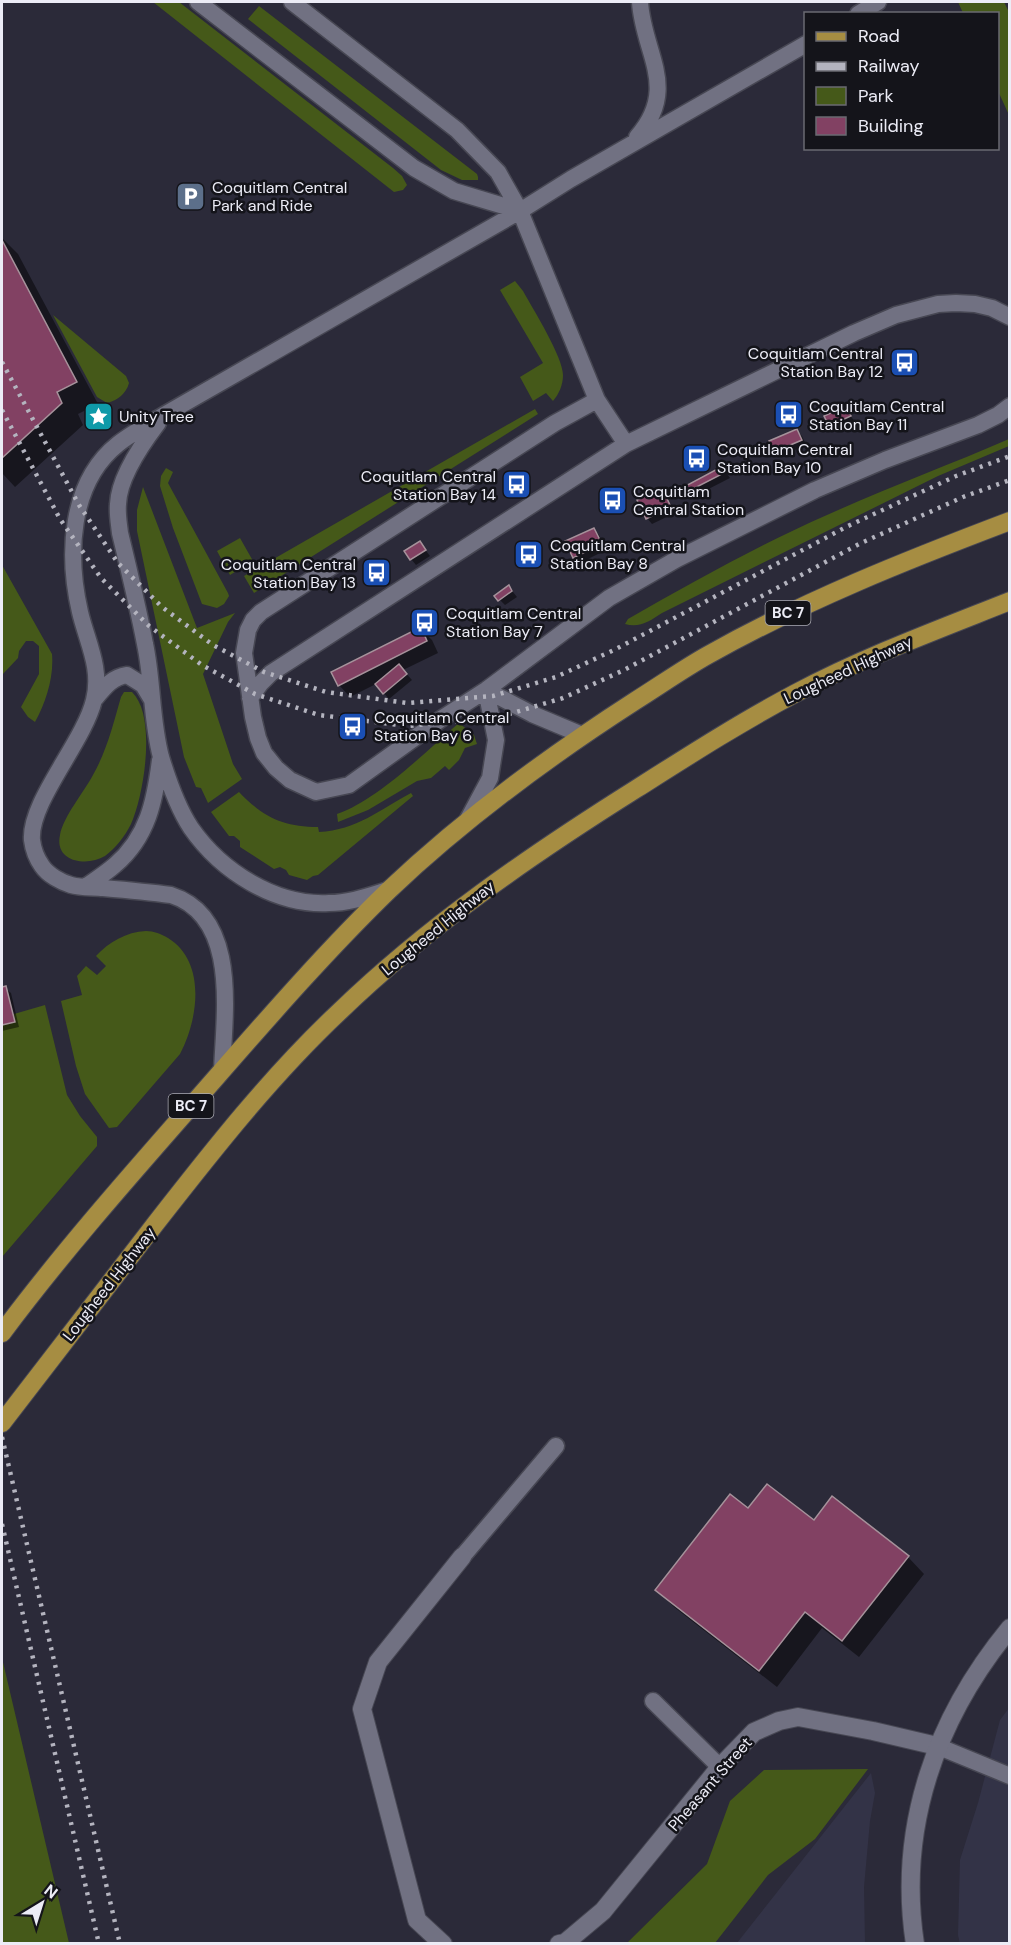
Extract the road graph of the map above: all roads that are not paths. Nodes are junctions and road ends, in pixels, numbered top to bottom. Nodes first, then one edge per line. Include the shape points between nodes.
1 (198, 2) edge
2 (292, 2) edge
3 (640, 2) edge
4 (878, 2) edge
5 (861, 12) edge
6 (804, 45) edge
7 (629, 145) junction
8 (520, 211) junction
9 (1010, 317) edge
10 (597, 400) junction
11 (1010, 406) edge
12 (164, 415) junction
13 (626, 444) junction
14 (1010, 521) edge
15 (1010, 602) edge
16 (486, 690) junction
17 (250, 698) junction
18 (94, 700) junction
19 (153, 704) junction
20 (582, 735) junction
21 (161, 755) junction
22 (466, 823) junction
23 (85, 887) junction
24 (391, 889) junction
25 (222, 1071) junction
26 (2, 1333) edge
27 (2, 1423) edge
28 (556, 1446) dead end
29 (462, 1557) joint
30 (1010, 1628) edge
31 (653, 1701) dead end
32 (937, 1746) junction
33 (720, 1767) junction
34 (1010, 1776) edge
35 (443, 1944) edge
36 (559, 1944) edge
37 (915, 1944) edge

1 - 8 lane via 414,168 454,191
2 - 8 lane via 457,130 498,172
3 - 7 lane via 658,87 651,116
4 - 5 lane
6 - 7 lane
7 - 8 lane
8 - 10 lane
8 - 12 lane
9 - 13 lane via 992,308 956,303 896,315
10 - 13 lane
10 - 17 lane via 261,612 248,630 244,653
11 - 16 lane via 978,425 815,490 677,559 609,598
12 - 18 lane via 118,444 104,458 78,506 73,568 96,669
12 - 19 lane via 138,450 118,501 120,533 146,646
13 - 17 lane via 271,673
14 - 20 main road, BC 7 via 790,612 706,657
15 - 27 main road, Lougheed Highway / BC 7 via 892,648 796,693 596,814 436,927 338,1012 284,1068 200,1167
16 - 17 lane via 349,785 316,792 290,780 264,753
16 - 20 lane
16 - 22 lane via 496,740 490,778
18 - 19 lane via 118,676 127,675 143,685
18 - 23 lane via 42,801 32,840 42,867 56,879
19 - 21 lane
20 - 22 main road, BC 7
21 - 23 lane via 155,796 137,841 115,866
21 - 24 lane via 190,826 243,878 271,892 328,904
22 - 24 main road, BC 7
23 - 25 lane via 171,895 200,912 214,936 224,970
24 - 25 main road, BC 7 via 332,947
25 - 26 main road, BC 7
28 - 29 lane
29 - 35 street via 378,1662 362,1709 417,1920
30 - 32 street via 976,1673
31 - 33 lane
32 - 33 street, Pheasant Street via 798,1717 754,1732
32 - 34 lane
32 - 37 street via 918,1815 910,1872
33 - 36 street, Pheasant Street via 603,1911

